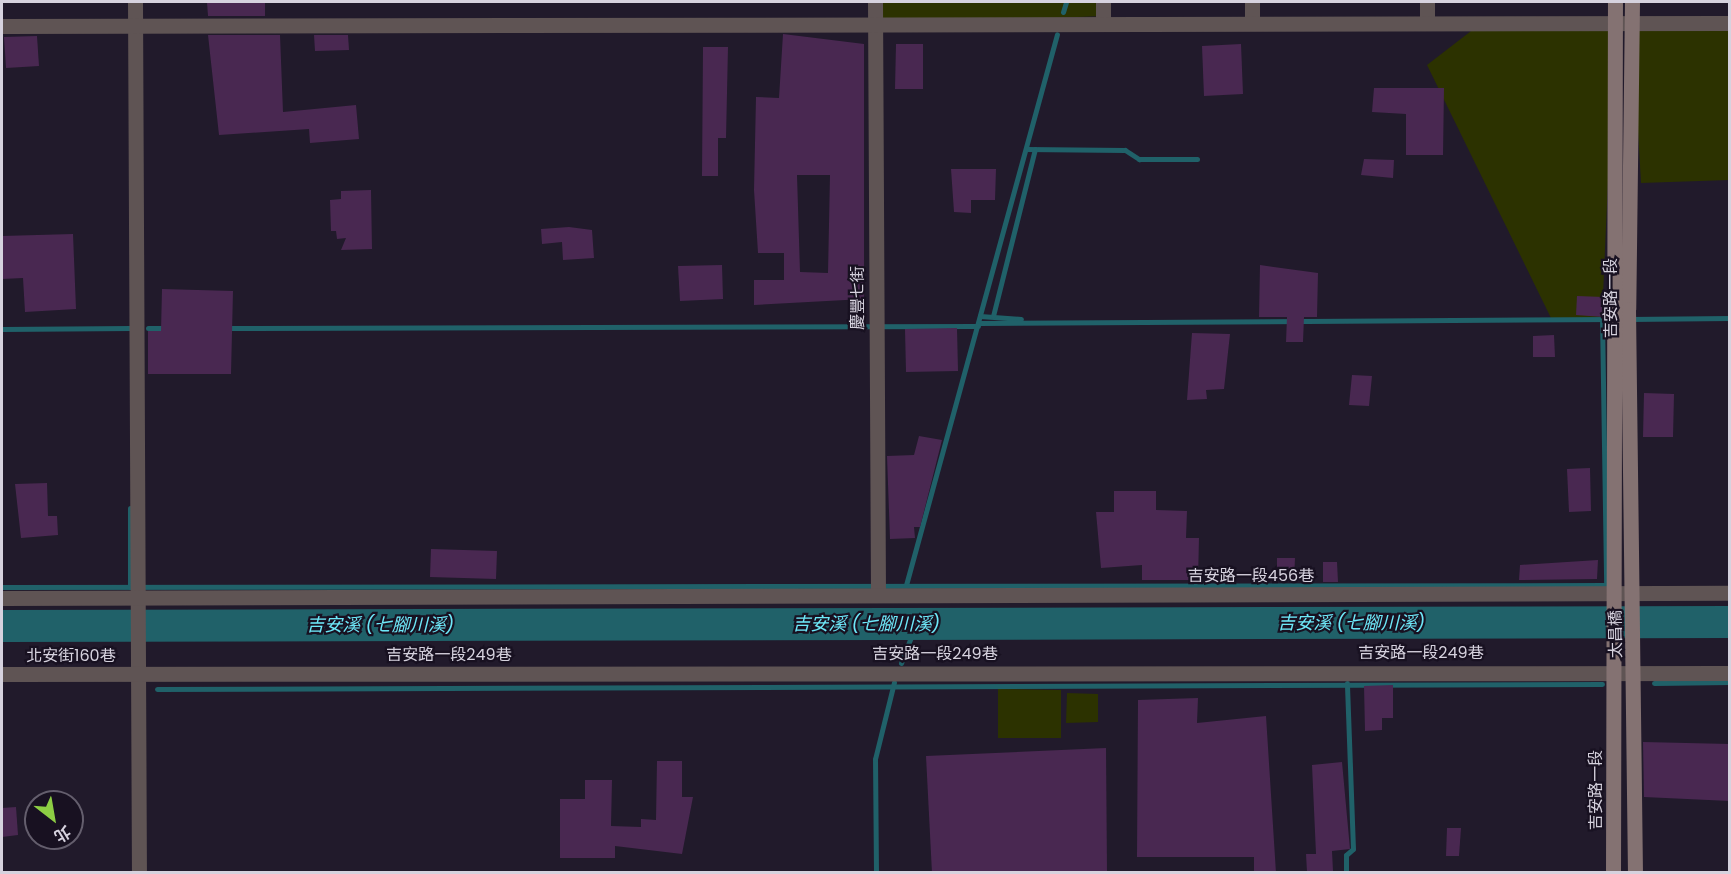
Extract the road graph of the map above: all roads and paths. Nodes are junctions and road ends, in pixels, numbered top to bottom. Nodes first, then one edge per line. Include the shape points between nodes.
1 (135, 2) edge
2 (874, 2) edge
3 (1103, 2) edge
4 (1252, 2) edge
5 (1427, 2) edge
6 (1615, 2) edge
7 (1632, 2) edge
8 (1427, 21) junction
9 (1615, 21) junction
10 (1252, 22) junction
11 (1103, 23) junction
12 (1730, 23) edge
13 (135, 24) junction
14 (1632, 24) junction
15 (875, 25) junction
16 (2, 26) edge
17 (878, 594) junction
18 (1625, 594) junction
19 (1730, 594) edge
20 (2, 598) edge
21 (139, 598) junction
22 (1614, 671) junction
23 (141, 673) junction
24 (1730, 673) edge
25 (2, 674) edge
26 (1635, 674) junction
27 (139, 873) edge
28 (1613, 873) edge
29 (1635, 873) edge

1 - 13 street
2 - 15 street, 慶豐七街
3 - 11 street
4 - 10 street
5 - 8 street
6 - 9 street, 吉安路一段
7 - 14 street, 吉安路一段
8 - 9 street
8 - 10 street
9 - 14 street
9 - 18 street, 吉安路一段
10 - 11 street
11 - 15 street
12 - 14 street
13 - 15 street
13 - 16 street
13 - 21 street
14 - 18 street, 吉安路一段
15 - 17 street, 慶豐七街
17 - 18 street, 吉安路一段456巷
17 - 21 street, 吉安路一段456巷
18 - 19 street, 吉安路一段456巷
18 - 22 street, 太昌橋
18 - 26 street, 太昌橋
20 - 21 street, 吉安路一段456巷
21 - 23 street
22 - 23 street, 吉安路一段249巷
22 - 26 street, 吉安路一段249巷
22 - 28 street, 吉安路一段
23 - 25 street, 北安街160巷
23 - 27 street
24 - 26 street, 吉安路一段249巷
26 - 29 street

